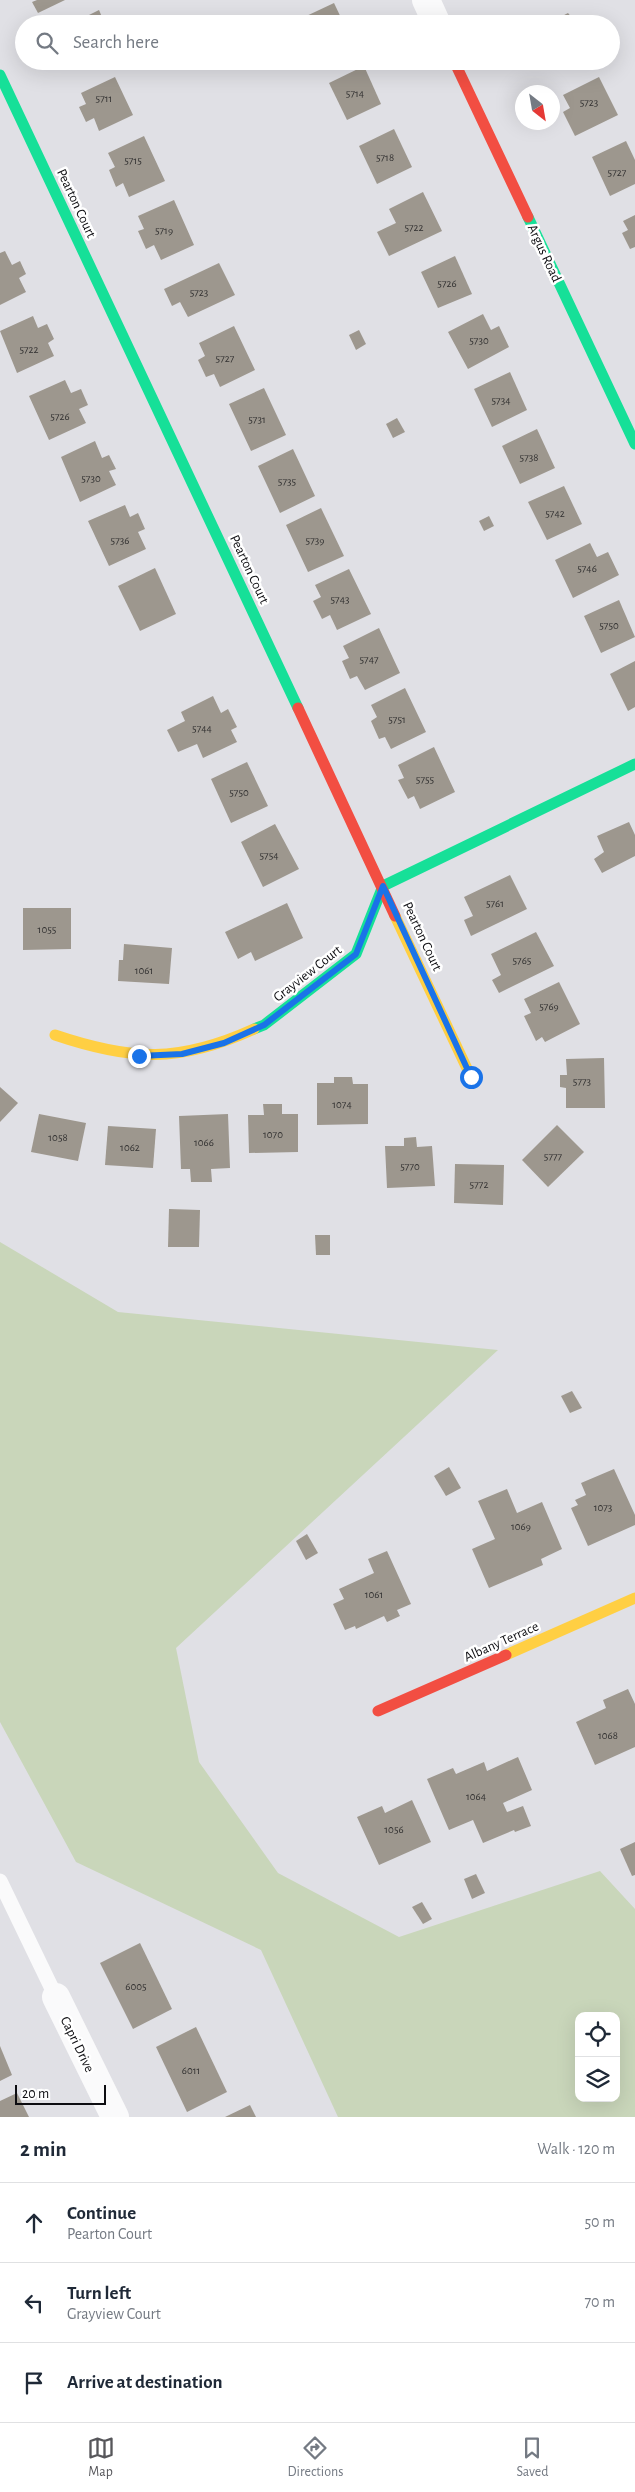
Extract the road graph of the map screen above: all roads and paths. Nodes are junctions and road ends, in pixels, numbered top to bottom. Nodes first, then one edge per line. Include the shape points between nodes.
1 (426, 0) edge
2 (433, 15) edge
3 (458, 70) edge
4 (0, 75) edge
5 (635, 444) edge
6 (635, 764) edge
7 (383, 886) junction
8 (55, 1035) dead end
9 (471, 1077) dead end
10 (635, 1598) edge
11 (378, 1711) dead end
12 (0, 1881) edge
13 (56, 1998) joint
14 (115, 2117) edge

1 - 2 street
3 - 5 street, Argus Road
4 - 7 street, Pearton Court
6 - 7 street
7 - 8 street, Grayview Court via 356,954 264,1025 224,1043 182,1054 139,1056 96,1049
7 - 9 street, Pearton Court
10 - 11 street, Albany Terrace
12 - 13 lane
13 - 14 street, Capri Drive

